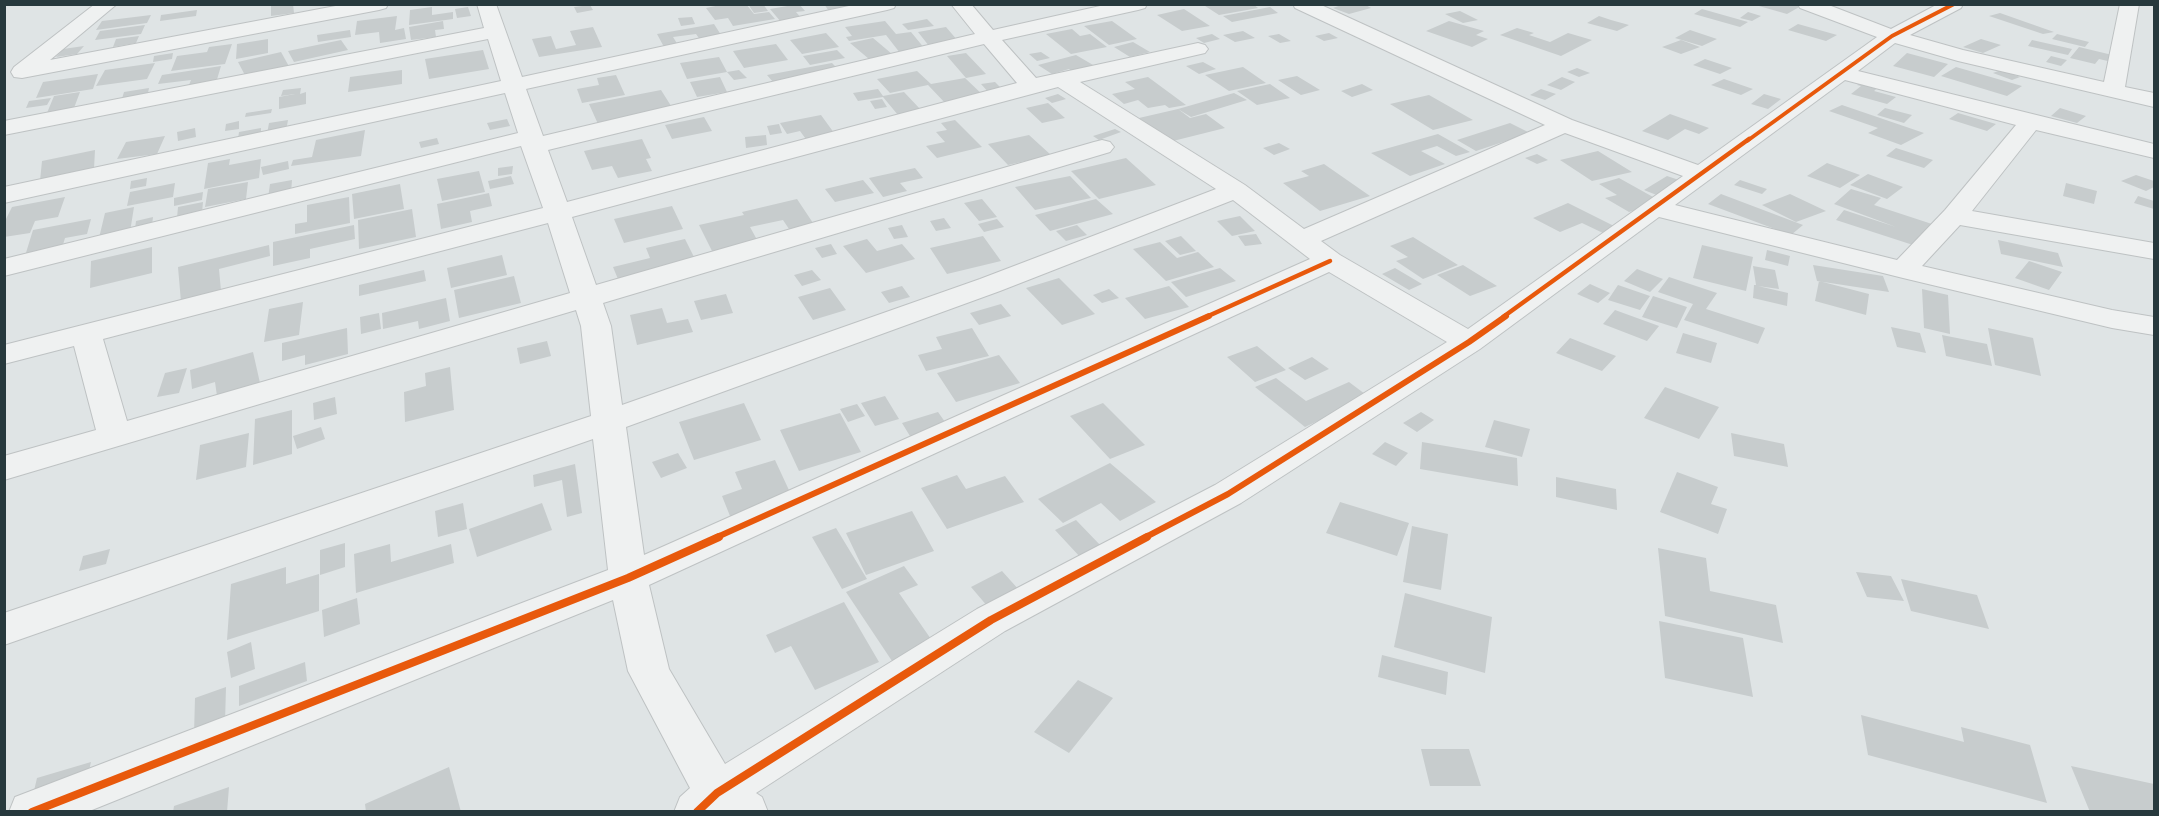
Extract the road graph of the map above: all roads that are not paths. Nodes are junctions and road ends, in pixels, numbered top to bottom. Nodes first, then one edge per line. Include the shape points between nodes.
1 (379, 4) edge
2 (886, 4) edge
3 (960, 4) edge
4 (1138, 4) edge
5 (1302, 4) edge
6 (1807, 4) edge
7 (1954, 4) edge
8 (2130, 4) edge
9 (108, 5) edge
10 (491, 18) edge
11 (1892, 36) junction
12 (988, 37) junction
13 (1198, 49) dead end
14 (22, 72) junction
15 (1842, 73) junction
16 (1062, 80) junction
17 (4, 86) edge
18 (513, 86) junction
19 (1031, 86) junction
20 (2113, 90) junction
21 (2154, 100) edge
22 (2031, 122) junction
23 (1564, 125) junction
24 (4, 128) edge
25 (532, 142) junction
26 (1102, 147) dead end
27 (2154, 151) edge
28 (1701, 174) junction
29 (1236, 190) junction
30 (4, 195) edge
31 (1655, 208) junction
32 (556, 213) junction
33 (1954, 216) junction
34 (1317, 250) junction
35 (2154, 251) edge
36 (4, 268) edge
37 (1903, 270) junction
38 (586, 298) junction
39 (2154, 326) edge
40 (86, 334) junction
41 (1469, 342) junction
42 (4, 355) edge
43 (608, 422) junction
44 (115, 436) junction
45 (4, 468) edge
46 (628, 578) junction
47 (4, 629) edge
48 (707, 802) edge
49 (32, 812) edge
50 (745, 812) edge

1 - 14 street
2 - 18 street
3 - 12 street
4 - 12 street
5 - 23 street
6 - 11 street
7 - 11 street
8 - 20 street
9 - 14 street
10 - 18 street
10 - 24 street
11 - 15 street
11 - 20 street
12 - 19 street
12 - 25 street
13 - 16 street
14 - 17 street
15 - 22 street
15 - 28 street
16 - 19 street
16 - 29 street
18 - 25 street
18 - 30 street
19 - 32 street
20 - 21 street
22 - 27 street
22 - 33 street
23 - 28 street
23 - 34 street
25 - 32 street
25 - 36 street
26 - 38 street
28 - 31 street
29 - 34 street
29 - 43 street via 990,285
31 - 37 street
31 - 41 street
32 - 38 street
32 - 40 street
33 - 35 street
33 - 37 street
34 - 41 street
34 - 46 street
37 - 39 street
38 - 43 street via 596,326
38 - 44 street
40 - 42 street
40 - 44 street
41 - 48 street via 1228,494 991,620
43 - 46 street
43 - 47 street
44 - 45 street
46 - 48 street via 649,671
46 - 49 street
48 - 50 street

